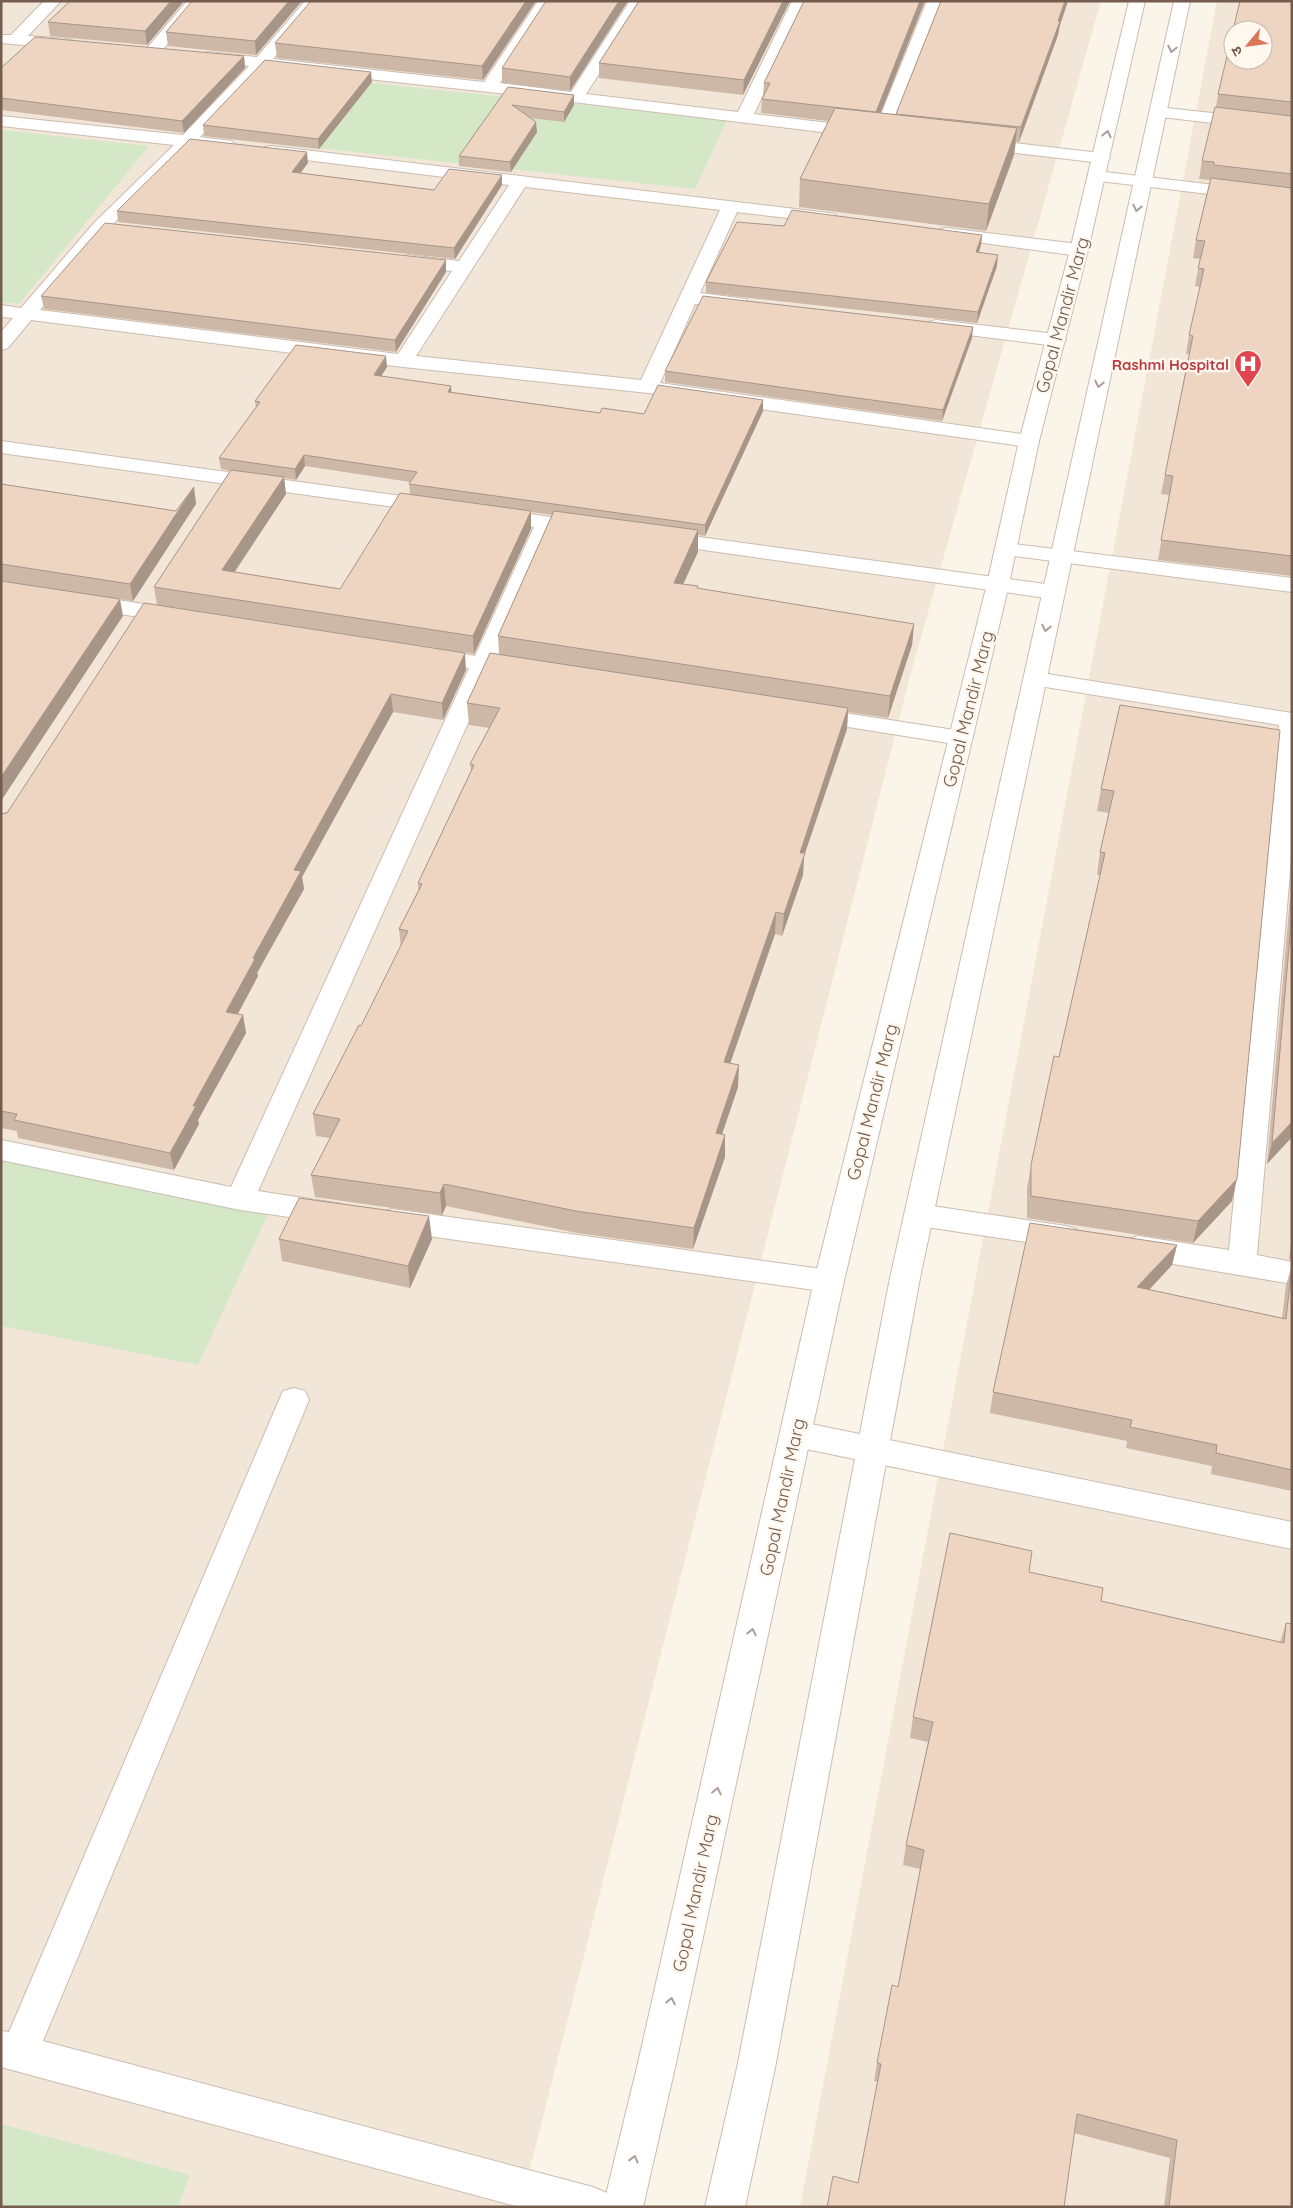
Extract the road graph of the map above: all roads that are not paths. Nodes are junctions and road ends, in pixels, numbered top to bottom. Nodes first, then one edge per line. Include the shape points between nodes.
1 (53, 1) edge
2 (196, 1) edge
3 (314, 1) edge
4 (546, 1) edge
5 (638, 1) edge
6 (800, 1) edge
7 (935, 1) edge
8 (1137, 1) edge
9 (1182, 1) edge
10 (8, 39) edge
11 (84, 45) edge
12 (133, 49) edge
13 (152, 51) junction
14 (172, 53) edge
15 (192, 55) edge
16 (262, 63) junction
17 (489, 86) junction
18 (576, 98) junction
19 (1158, 112) junction
20 (743, 118) junction
21 (1, 121) edge
22 (1292, 127) edge
23 (882, 134) junction
24 (901, 136) edge
25 (187, 141) junction
26 (958, 142) edge
27 (1101, 158) junction
28 (1097, 176) junction
29 (520, 181) junction
30 (1143, 182) junction
31 (1292, 199) edge
32 (731, 205) junction
33 (846, 220) edge
34 (100, 227) junction
35 (120, 229) edge
36 (933, 231) edge
37 (1079, 250) junction
38 (395, 260) edge
39 (464, 267) junction
40 (689, 298) junction
41 (758, 306) edge
42 (1, 311) edge
43 (27, 314) junction
44 (915, 324) edge
45 (1056, 340) junction
46 (1, 344) edge
47 (403, 361) junction
48 (648, 387) junction
49 (1029, 441) junction
50 (1, 447) edge
51 (547, 522) junction
52 (606, 530) edge
53 (645, 536) edge
54 (1006, 549) junction
55 (1061, 556) junction
56 (998, 584) junction
57 (1292, 585) edge
58 (1053, 592) junction
59 (66, 599) edge
60 (196, 619) edge
61 (406, 652) edge
62 (483, 664) junction
63 (541, 673) edge
64 (1035, 679) junction
65 (793, 712) edge
66 (1291, 720) edge
67 (961, 738) junction
68 (1, 1150) edge
69 (240, 1198) junction
70 (919, 1215) junction
71 (1242, 1263) junction
72 (1292, 1273) edge
73 (829, 1281) junction
74 (294, 1400) dead end
75 (796, 1434) junction
76 (872, 1450) junction
77 (1292, 1536) edge
78 (10, 2052) edge
79 (592, 2207) edge
80 (623, 2207) edge
81 (725, 2207) edge

1 - 10 street
2 - 13 street
3 - 16 street
4 - 17 street
5 - 18 street
6 - 20 street
7 - 23 street
27 -> 8 street, Gopal Mandir Marg
9 -> 19 street
10 - 11 street
12 - 13 street
13 - 14 street
15 - 16 street
16 - 17 street
16 - 25 street
17 - 18 street
18 - 20 street
19 - 22 street
19 - 30 street
20 - 23 street
21 - 25 street
23 - 24 street
25 - 29 street
25 - 34 street
26 - 27 street
27 - 28 street, Gopal Mandir Marg
28 - 30 street
28 - 37 street, Gopal Mandir Marg
29 - 32 street
29 - 39 street
30 - 31 street
30 -> 55 street
32 - 33 street
32 - 40 street
34 - 35 street
34 - 43 street
36 - 37 street
37 - 45 street, Gopal Mandir Marg
38 - 39 street
39 - 47 street
40 - 41 street
40 - 48 street
42 - 43 street
43 - 46 street
43 - 47 street
44 - 45 street
45 - 49 street, Gopal Mandir Marg
47 - 48 street
48 - 49 street
49 - 54 street, Gopal Mandir Marg
50 - 51 street via 221,485
51 - 52 street
51 - 62 street
53 - 56 street
54 - 55 street
54 - 56 street, Gopal Mandir Marg
55 - 57 street
55 - 58 street
56 - 58 street
56 - 67 street, Gopal Mandir Marg
58 -> 64 street
59 - 60 street
61 - 62 street
62 - 63 street
62 - 69 street
64 - 66 street
64 - 70 street
65 - 67 street
66 - 71 street
67 - 73 street, Gopal Mandir Marg
68 - 69 street
69 - 73 street
70 - 71 street
70 - 76 street
71 - 72 street
73 - 75 street, Gopal Mandir Marg
74 - 78 street
75 - 76 street
80 -> 75 street, Gopal Mandir Marg via 658,2063
76 - 77 street
76 - 81 street via 756,2068
78 - 79 street

